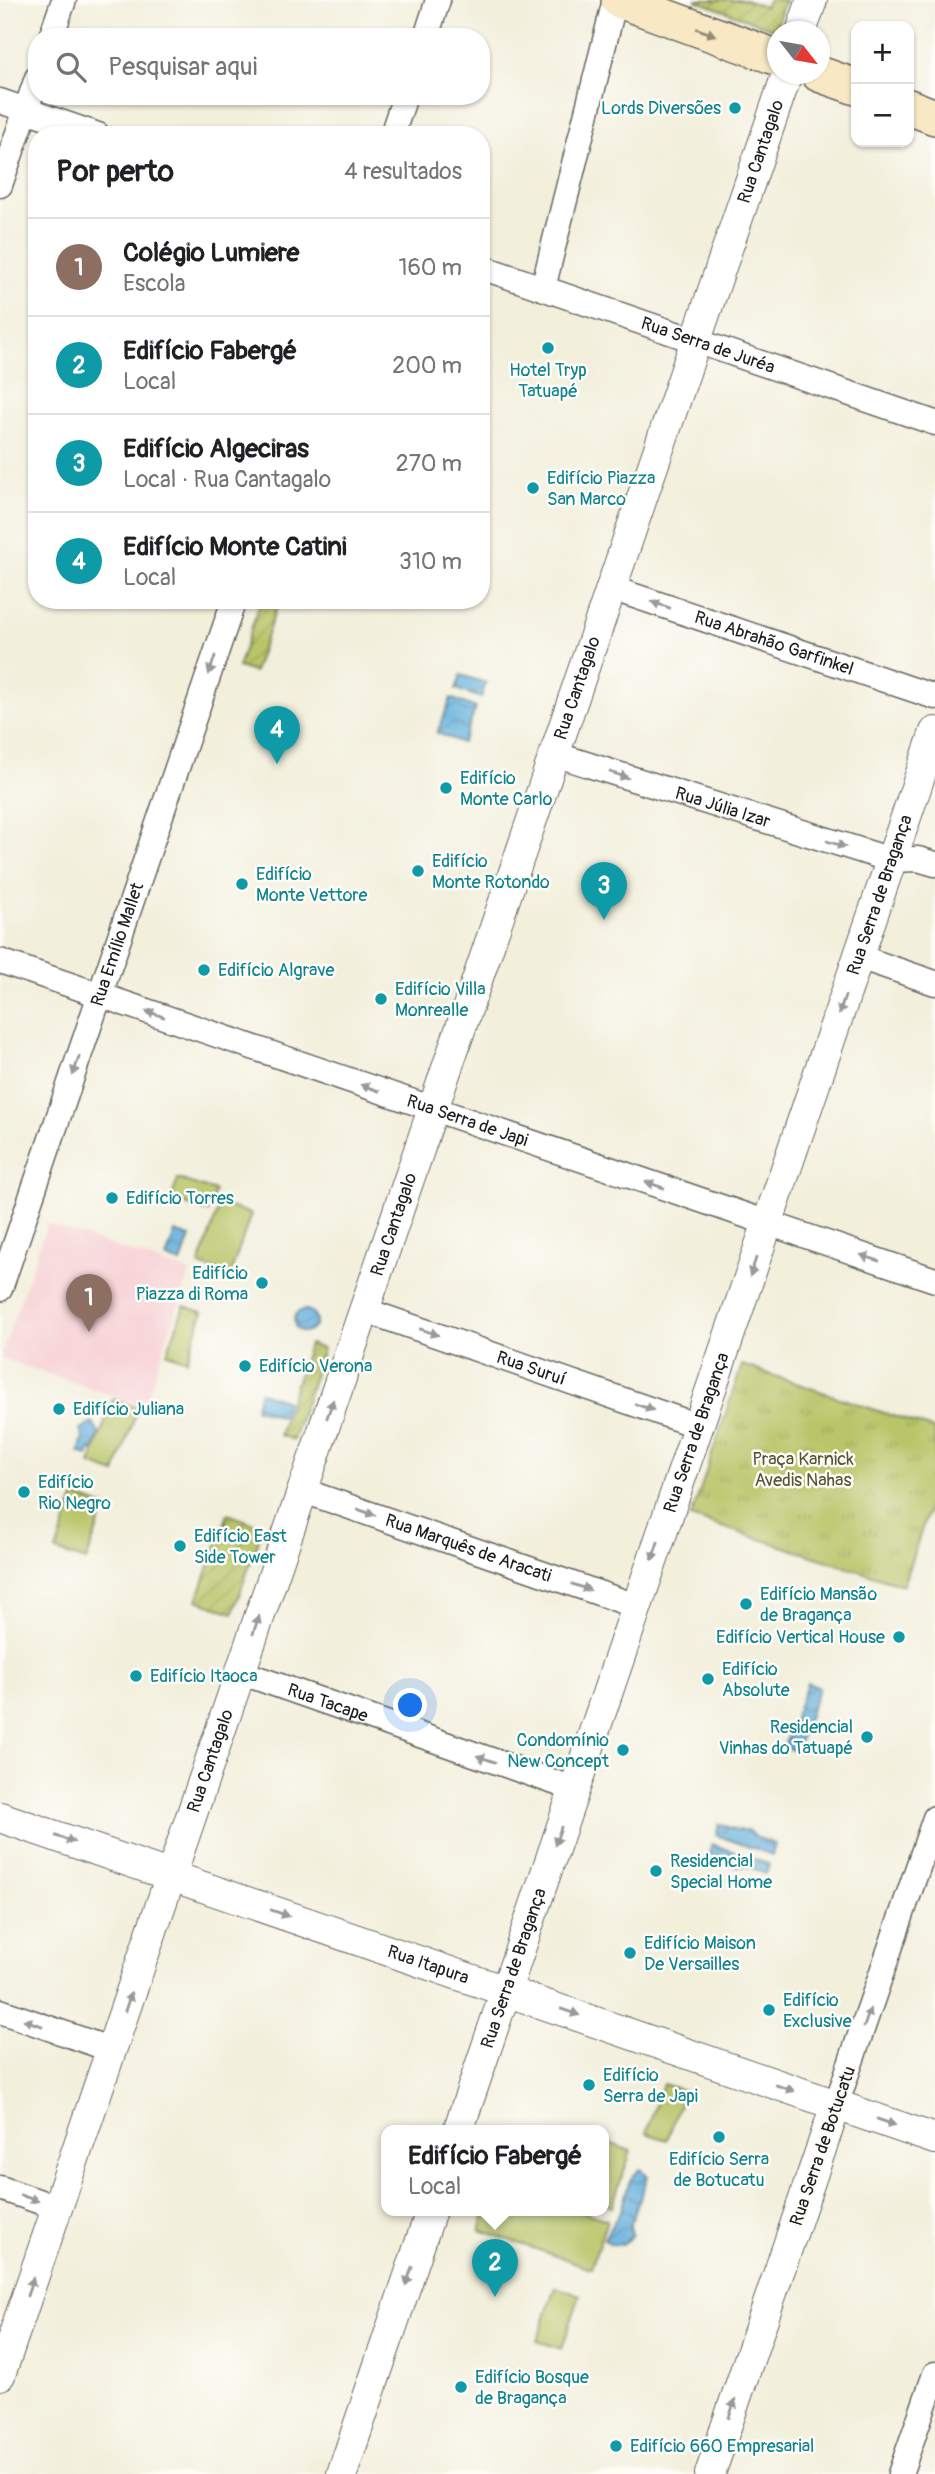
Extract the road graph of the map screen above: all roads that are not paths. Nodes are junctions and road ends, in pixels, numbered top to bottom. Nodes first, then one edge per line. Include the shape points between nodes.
1 (64, 0) edge
2 (438, 0) edge
3 (617, 0) edge
4 (812, 0) edge
5 (805, 21) edge
6 (54, 28) edge
7 (429, 28) edge
8 (767, 54) edge
9 (830, 78) edge
10 (784, 84) edge
11 (851, 85) edge
12 (0, 101) edge
13 (28, 104) edge
14 (402, 105) edge
15 (914, 109) edge
16 (26, 110) junction
17 (935, 117) edge
18 (72, 126) edge
19 (395, 126) edge
20 (0, 185) edge
21 (490, 270) edge
22 (543, 288) junction
23 (695, 340) junction
24 (935, 423) edge
25 (611, 588) junction
26 (231, 609) edge
27 (935, 697) edge
28 (935, 732) edge
29 (554, 754) junction
30 (891, 860) junction
31 (935, 864) edge
32 (859, 957) junction
33 (0, 961) edge
34 (935, 982) edge
35 (99, 995) junction
36 (433, 1109) junction
37 (768, 1223) junction
38 (935, 1280) edge
39 (0, 1289) edge
40 (364, 1310) junction
41 (698, 1426) junction
42 (301, 1490) junction
43 (636, 1606) junction
44 (240, 1672) junction
45 (574, 1789) junction
46 (0, 1817) edge
47 (935, 1818) edge
48 (171, 1876) junction
49 (506, 1990) junction
50 (0, 2011) edge
51 (111, 2049) junction
52 (836, 2105) junction
53 (460, 2125) edge
54 (935, 2139) edge
55 (0, 2188) edge
56 (58, 2208) junction
57 (428, 2216) edge
58 (935, 2374) edge
59 (0, 2375) edge
60 (342, 2474) edge
61 (710, 2474) edge
62 (900, 2474) edge

1 - 6 street
2 - 7 street
3 -> 8 main road
3 - 22 street
4 - 5 street
9 - 11 main road
10 - 23 street, Rua Cantagalo
12 - 16 street
13 - 16 street
14 - 19 street
15 - 17 main road
16 - 18 street
16 - 20 street
21 - 22 street, Rua Serra de Juréa
22 - 23 street, Rua Serra de Juréa
23 - 24 street, Rua Serra de Juréa
23 - 25 street, Rua Cantagalo
27 -> 25 street, Rua Abrahão Garfinkel
25 - 29 street, Rua Cantagalo
26 -> 35 street, Rua Emílio Mallet
28 - 30 street, Rua Serra de Bragança
29 -> 30 street, Rua Júlia Izar
29 - 36 street, Rua Cantagalo
30 - 31 street, Rua Júlia Izar
30 - 32 street, Rua Serra de Bragança
32 - 34 street
32 -> 37 street, Rua Serra de Bragança
33 - 35 street, Rua Serra de Japi
36 -> 35 street, Rua Serra de Japi
35 -> 39 street, Rua Emílio Mallet
37 -> 36 street, Rua Serra de Japi
36 - 40 street, Rua Cantagalo
38 -> 37 street, Rua Serra de Japi
37 -> 41 street, Rua Serra de Bragança
40 -> 41 street, Rua Suruí
42 -> 40 street, Rua Cantagalo
41 -> 43 street, Rua Serra de Bragança
42 -> 43 street, Rua Marquês de Aracati
44 -> 42 street, Rua Cantagalo
43 - 45 street, Rua Serra de Bragança
45 -> 44 street, Rua Tacape
44 - 48 street, Rua Cantagalo
45 -> 49 street, Rua Serra de Bragança
46 -> 48 street, Rua Itapura
52 -> 47 street, Rua Serra de Botucatu
48 -> 49 street, Rua Itapura
51 -> 48 street, Rua Cantagalo
49 -> 52 street, Rua Itapura
49 - 53 street, Rua Serra de Bragança
51 -> 50 street
51 - 56 street, Rua Cantagalo
52 -> 54 street, Rua Itapura
61 -> 52 street, Rua Serra de Botucatu
55 -> 56 street
59 -> 56 street, Rua Cantagalo
57 -> 60 street
58 - 62 street

